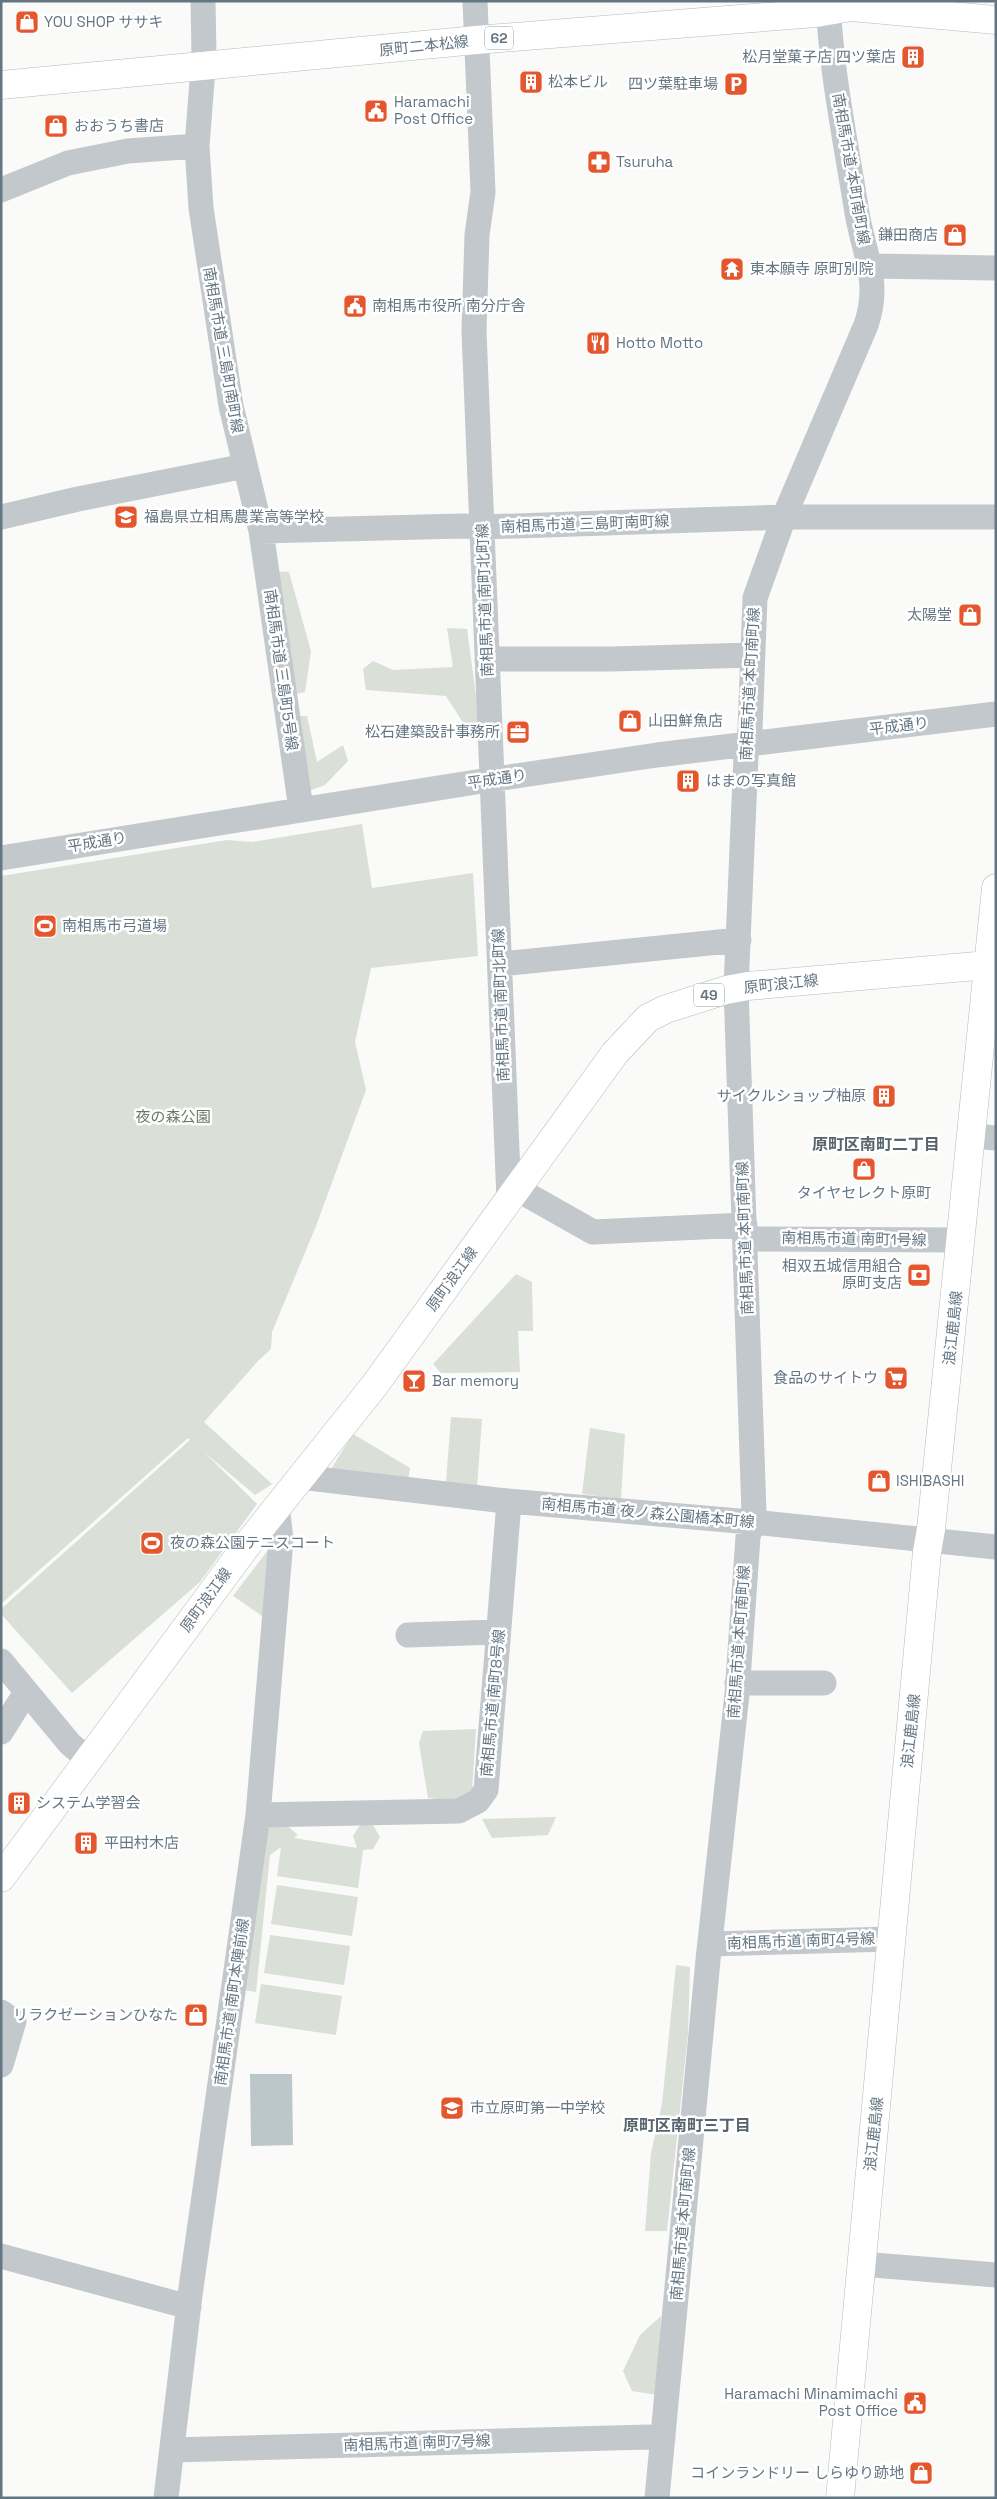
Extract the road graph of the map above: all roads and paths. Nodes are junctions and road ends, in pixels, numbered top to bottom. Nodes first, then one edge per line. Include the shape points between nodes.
1 (203, 1) edge
2 (475, 1) edge
3 (828, 6) edge
4 (996, 20) edge
5 (476, 40) junction
6 (204, 67) junction
7 (1, 85) edge
8 (197, 146) junction
9 (1, 190) edge
10 (870, 266) junction
11 (996, 268) edge
12 (245, 466) junction
13 (1, 516) edge
14 (784, 517) junction
15 (996, 517) edge
16 (482, 528) junction
17 (262, 531) junction
18 (752, 655) junction
19 (487, 659) junction
20 (996, 714) edge
21 (748, 744) junction
22 (492, 779) junction
23 (300, 809) junction
24 (1, 858) edge
25 (996, 888) edge
26 (739, 940) junction
27 (500, 964) junction
28 (988, 964) junction
29 (736, 988) junction
30 (984, 1137) edge
31 (513, 1194) junction
32 (745, 1232) junction
33 (962, 1240) junction
34 (300, 1477) junction
35 (509, 1502) junction
36 (277, 1505) junction
37 (752, 1522) junction
38 (930, 1540) junction
39 (996, 1547) edge
40 (498, 1632) junction
41 (408, 1635) dead end
42 (1, 1660) edge
43 (738, 1683) junction
44 (824, 1683) dead end
45 (26, 1692) junction
46 (1, 1732) edge
47 (89, 1760) junction
48 (258, 1815) junction
49 (1, 1878) edge
50 (892, 1938) junction
51 (710, 1944) junction
52 (1, 2012) edge
53 (1, 2065) edge
54 (1, 2256) edge
55 (861, 2264) junction
56 (996, 2275) edge
57 (189, 2307) junction
58 (662, 2439) junction
59 (172, 2450) junction
60 (166, 2498) edge
61 (657, 2498) edge
62 (840, 2498) edge

1 - 6 street, 南相馬市道 三島町南町線
2 - 5 street, 南相馬市道 南町北町線
3 - 4 main road, 原町二本松線 / 62
3 - 5 main road, 原町二本松線 / 62
3 - 10 street, 南相馬市道 本町南町線 via 839,104 858,217
5 - 6 main road, 原町二本松線 / 62
5 - 16 street, 南相馬市道 南町北町線 via 484,192 476,235 474,331
6 - 7 main road, 原町二本松線 / 62
6 - 8 street, 南相馬市道 三島町南町線
8 - 9 street via 128,151 68,163
8 - 12 street, 南相馬市道 三島町南町線 via 201,208 219,337
10 - 11 street
10 - 14 street, 南相馬市道 本町南町線 via 874,294 870,316
12 - 13 street
12 - 17 street, 南相馬市道 三島町南町線
14 - 15 street, 南相馬市道 三島町南町線
14 - 16 street, 南相馬市道 三島町南町線
14 - 18 street, 南相馬市道 本町南町線 via 755,598
16 - 17 street, 南相馬市道 三島町南町線
16 - 19 street, 南相馬市道 南町北町線
17 - 23 street, 南相馬市道 三島町5号線
18 - 19 street
18 - 21 street, 南相馬市道 本町南町線
19 - 22 street, 南相馬市道 南町北町線
20 - 21 street, 平成通り
21 - 22 street, 平成通り
21 - 26 street, 南相馬市道 本町南町線
22 - 23 street, 平成通り
22 - 27 street, 南相馬市道 南町北町線
23 - 24 street, 平成通り
25 - 28 main road
26 - 27 street
26 - 29 street, 南相馬市道 本町南町線
27 - 31 street, 南相馬市道 南町北町線
28 - 29 main road, 原町浪江線 / 49
28 - 30 main road, 浪江鹿島線
29 - 31 main road, 原町浪江線 / 49 via 697,998 648,1018 615,1053
29 - 32 street, 南相馬市道 本町南町線
30 - 33 main road, 浪江鹿島線
31 - 32 street, 南相馬市道 南町1号線 via 593,1232
31 - 34 main road, 原町浪江線 / 49 via 369,1394
32 - 33 street, 南相馬市道 南町1号線
32 - 37 street, 南相馬市道 本町南町線
33 - 38 main road, 浪江鹿島線
34 - 35 street, 南相馬市道 夜ノ森公園橋本町線
34 - 36 main road, 原町浪江線 / 49
35 - 37 street, 南相馬市道 夜ノ森公園橋本町線
35 - 40 street, 南相馬市道 南町8号線
36 - 47 main road, 原町浪江線 / 49
36 - 48 street, 南相馬市道 南町本陣前線 via 281,1540
37 - 38 street, 南相馬市道 夜ノ森公園橋本町線
37 - 43 street, 南相馬市道 本町南町線 via 746,1557
38 - 39 street, 南相馬市道 夜ノ森公園橋本町線
38 - 50 main road, 浪江鹿島線
40 - 41 street
40 - 48 street, 南相馬市道 南町8号線 via 486,1790 474,1804 459,1811
42 - 45 street
43 - 44 street
43 - 51 street, 南相馬市道 本町南町線
45 - 46 street
45 - 47 street via 70,1744
47 - 49 main road, 原町浪江線 / 49
48 - 57 street, 南相馬市道 南町本陣前線
50 - 51 street, 南相馬市道 南町4号線
50 - 55 main road, 浪江鹿島線
51 - 58 street, 南相馬市道 本町南町線
52 - 53 street via 14,2021
54 - 57 street
55 - 56 street
55 - 62 main road, 浪江鹿島線
57 - 59 street, 南相馬市道 南町本陣前線
58 - 59 street, 南相馬市道 南町7号線
58 - 61 street, 南相馬市道 本町南町線
59 - 60 street, 南相馬市道 南町本陣前線

